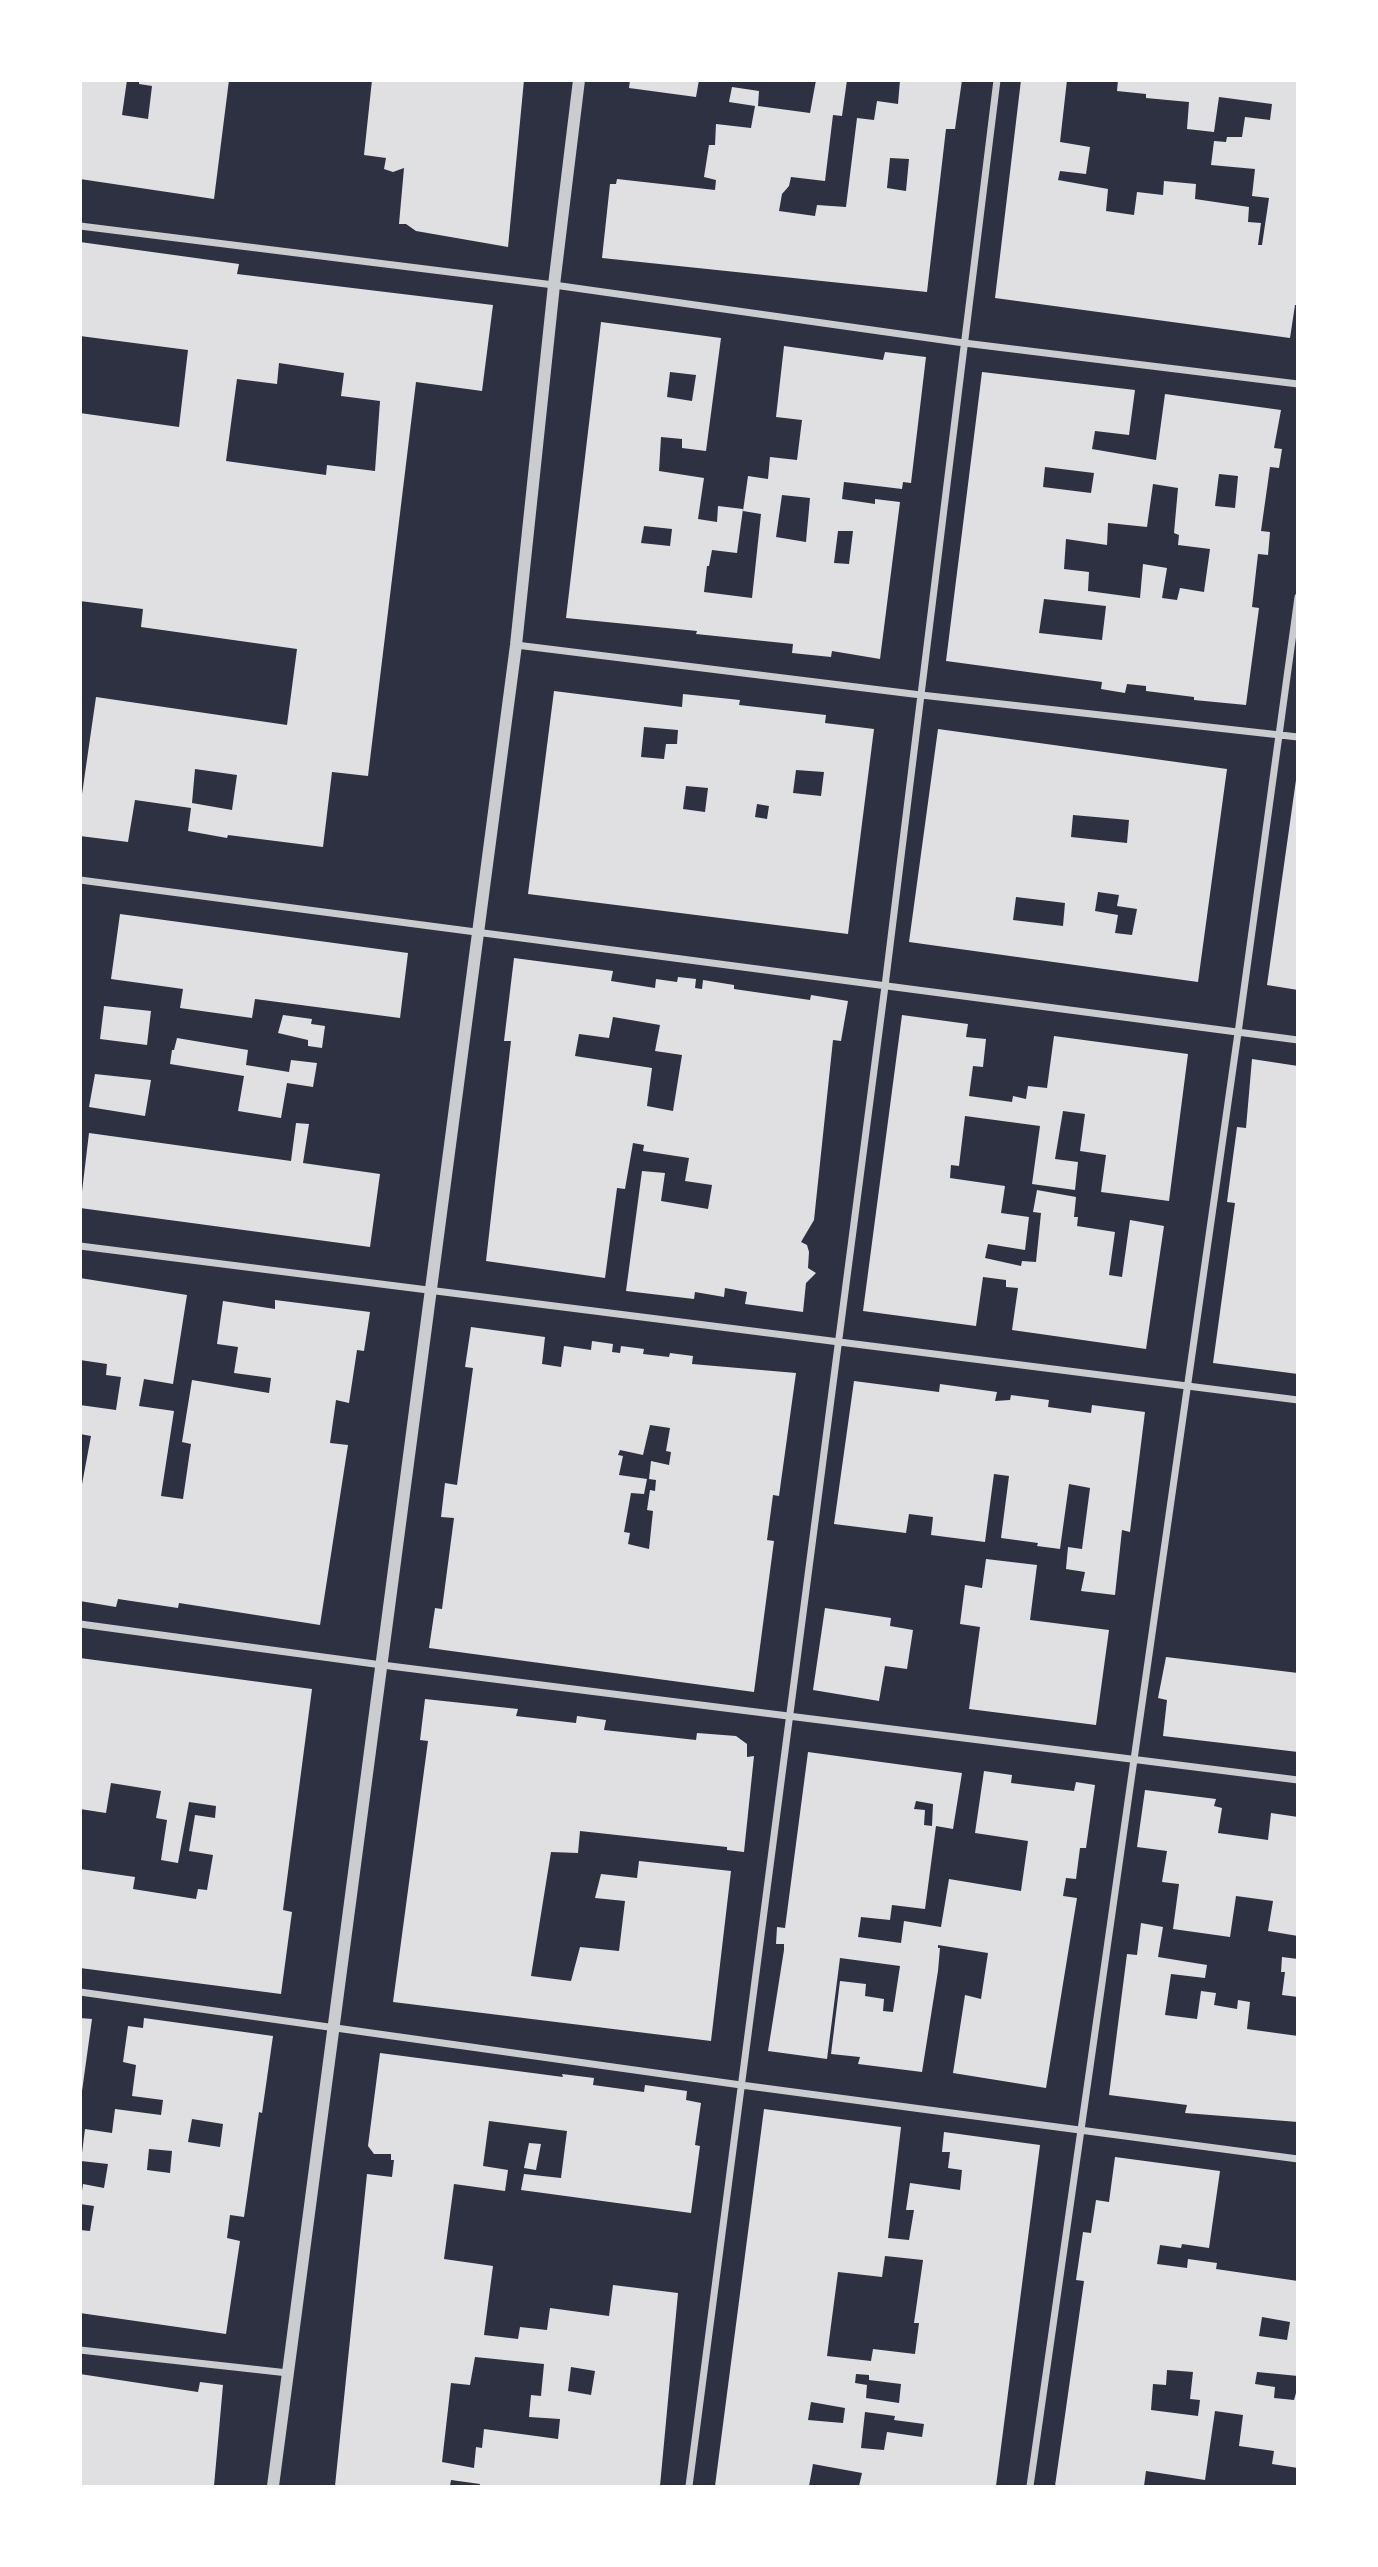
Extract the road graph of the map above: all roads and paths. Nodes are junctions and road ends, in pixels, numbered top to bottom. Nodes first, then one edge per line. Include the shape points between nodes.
1 (579, 80) edge
2 (997, 80) edge
3 (80, 226) edge
4 (554, 285) junction
5 (964, 343) junction
6 (1297, 384) edge
7 (1297, 597) edge
8 (516, 645) junction
9 (921, 695) junction
10 (1279, 736) junction
11 (1297, 737) edge
12 (80, 880) edge
13 (478, 931) junction
14 (885, 986) junction
15 (1238, 1033) junction
16 (1297, 1040) edge
17 (80, 1245) edge
18 (431, 1292) junction
19 (838, 1342) junction
20 (1188, 1386) junction
21 (1297, 1400) edge
22 (80, 1624) edge
23 (382, 1665) junction
24 (790, 1717) junction
25 (1134, 1760) junction
26 (1297, 1780) edge
27 (80, 1992) edge
28 (334, 2027) junction
29 (741, 2085) junction
30 (1081, 2130) junction
31 (1297, 2159) edge
32 (80, 2350) edge
33 (288, 2374) junction
34 (274, 2487) edge
35 (689, 2487) edge
36 (1030, 2487) edge

1 - 4 street
2 - 5 street
3 - 4 street
4 - 5 street
4 - 8 street
5 - 6 street
5 - 9 street
7 - 10 street
8 - 9 street
8 - 13 street
9 - 10 street
9 - 14 street
10 - 11 street
10 - 15 street
12 - 13 street
13 - 14 street
13 - 18 street
14 - 15 street
14 - 19 street
15 - 16 street
15 - 20 street
17 - 18 street
18 - 19 street
18 - 23 street
19 - 20 street
19 - 24 street
20 - 21 street
20 - 25 street
22 - 23 street
23 - 24 street
23 - 28 street
24 - 25 street
24 - 29 street
25 - 26 street
25 - 30 street
27 - 28 street
28 - 29 street
28 - 33 street
29 - 30 street
29 - 35 street
30 - 31 street
30 - 36 street
32 - 33 street
33 - 34 street

